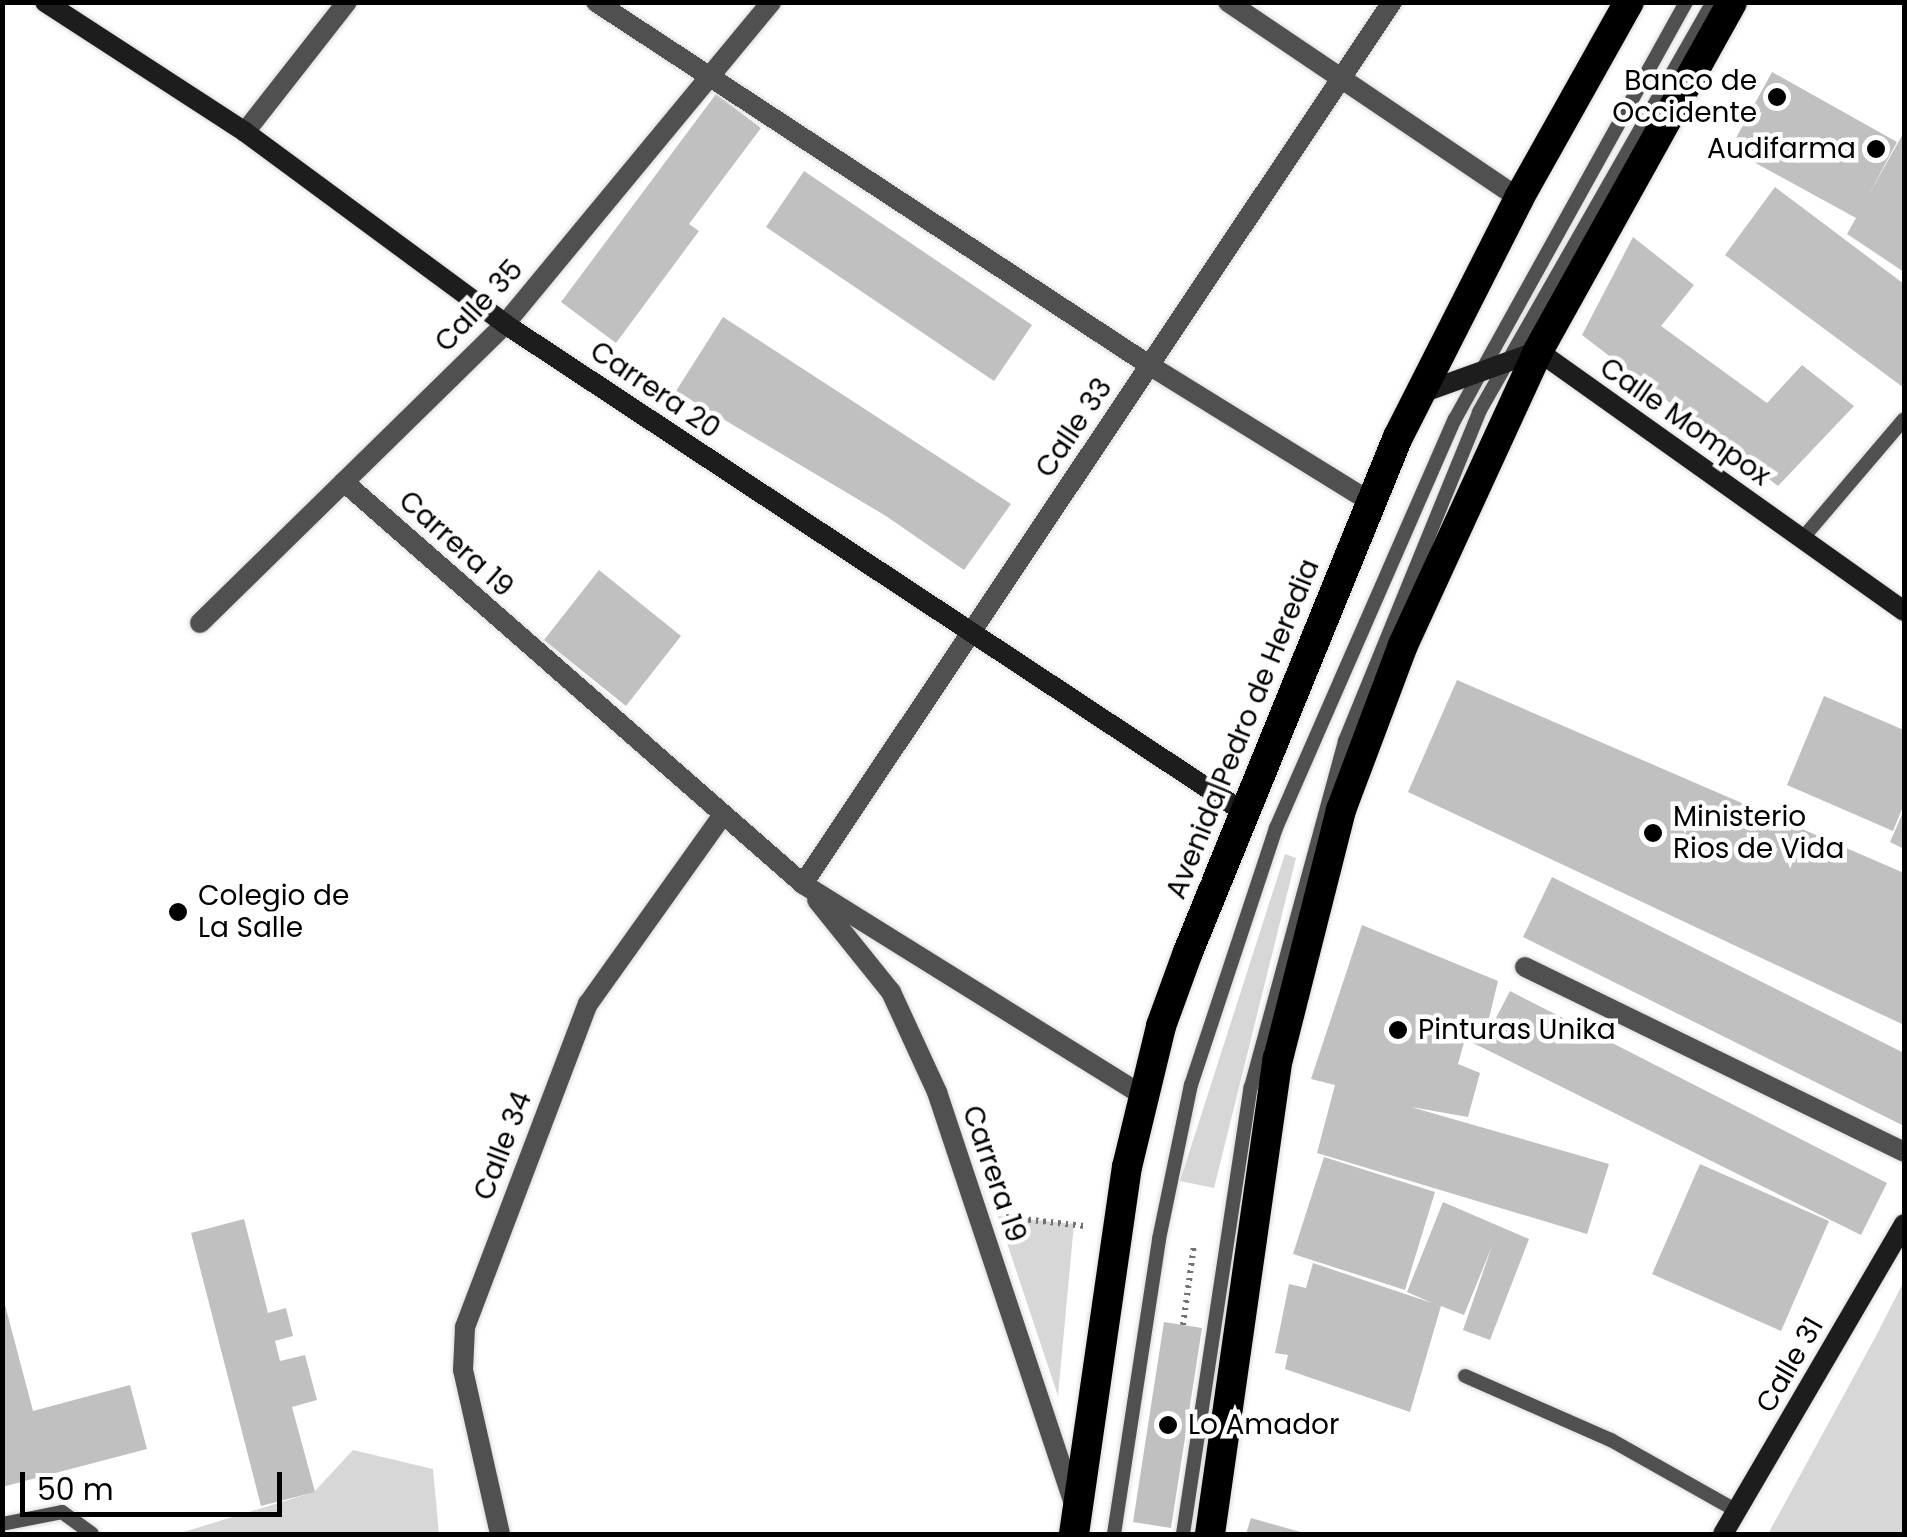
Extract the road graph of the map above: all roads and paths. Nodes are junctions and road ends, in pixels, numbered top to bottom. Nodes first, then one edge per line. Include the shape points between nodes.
1 (45, 2) edge
2 (348, 2) edge
3 (596, 2) edge
4 (772, 2) edge
5 (1228, 2) edge
6 (1392, 2) edge
7 (1630, 2) edge
8 (1686, 2) edge
9 (1713, 2) edge
10 (1732, 2) edge
11 (708, 78) junction
12 (1341, 79) junction
13 (245, 132) junction
14 (1519, 198) junction
15 (505, 324) junction
16 (1538, 351) junction
17 (1506, 362) junction
18 (1149, 365) junction
19 (1480, 372) junction
20 (1419, 394) junction
21 (1904, 420) edge
22 (344, 482) junction
23 (1371, 502) junction
24 (1802, 538) junction
25 (1904, 611) edge
26 (200, 623) dead end
27 (971, 632) junction
28 (1242, 811) junction
29 (722, 816) junction
30 (803, 884) junction
31 (1525, 967) dead end
32 (1142, 1095) junction
33 (1904, 1152) edge
34 (978, 1214) junction
35 (1904, 1224) edge
36 (1084, 1226) dead end
37 (1194, 1245) dead end
38 (1184, 1325) dead end
39 (1465, 1376) dead end
40 (1737, 1510) junction
41 (1076, 1523) edge
42 (2, 1524) edge
43 (92, 1534) edge
44 (500, 1534) edge
45 (1114, 1534) edge
46 (1183, 1534) edge
47 (1210, 1534) edge
48 (1723, 1534) edge

1 - 13 street, Carrera 20
2 - 13 street
3 - 11 street
4 - 11 street, Calle 35
5 - 12 street
6 - 12 street, Calle 33
7 - 14 highway, Avenida Pedro de Heredia
8 - 19 lane
9 - 17 lane
10 - 16 highway
11 - 15 street, Calle 35
11 - 18 street
12 - 14 street
12 - 18 street, Calle 33
13 - 15 street, Carrera 20
14 - 20 highway, Avenida Pedro de Heredia
15 - 22 street, Calle 35
15 - 27 street, Carrera 20
16 - 17 street
16 - 24 street, Calle Mompox
16 - 47 highway via 1403,645 1324,870 1278,1058
17 - 19 street
17 - 46 lane via 1383,637 1282,952 1238,1156
18 - 23 street
18 - 27 street, Calle 33
19 - 20 street
19 - 45 lane via 1416,501 1276,828 1209,1019 1168,1190
20 - 23 highway, Avenida Pedro de Heredia
21 - 24 lane
22 - 26 street, Calle 35
22 - 29 street, Carrera 19
23 - 28 highway, Avenida Pedro de Heredia
24 - 25 street, Calle Mompox
27 - 28 street, Carrera 20
27 - 30 street, Calle 33
28 - 32 highway, Avenida Pedro de Heredia
29 - 30 street, Carrera 19
29 - 44 street, Calle 34 via 588,1004 464,1328 463,1370
30 - 32 street, Carrera 19
30 - 34 street, Carrera 19 via 891,992 937,1092
31 - 33 street
32 - 41 highway, Avenida Pedro de Heredia
34 - 36 path
34 - 41 street, Carrera 19
35 - 40 street, Calle 31
37 - 38 path
39 - 40 lane via 1611,1440
40 - 48 street, Calle 31
42 - 43 lane via 62,1512

